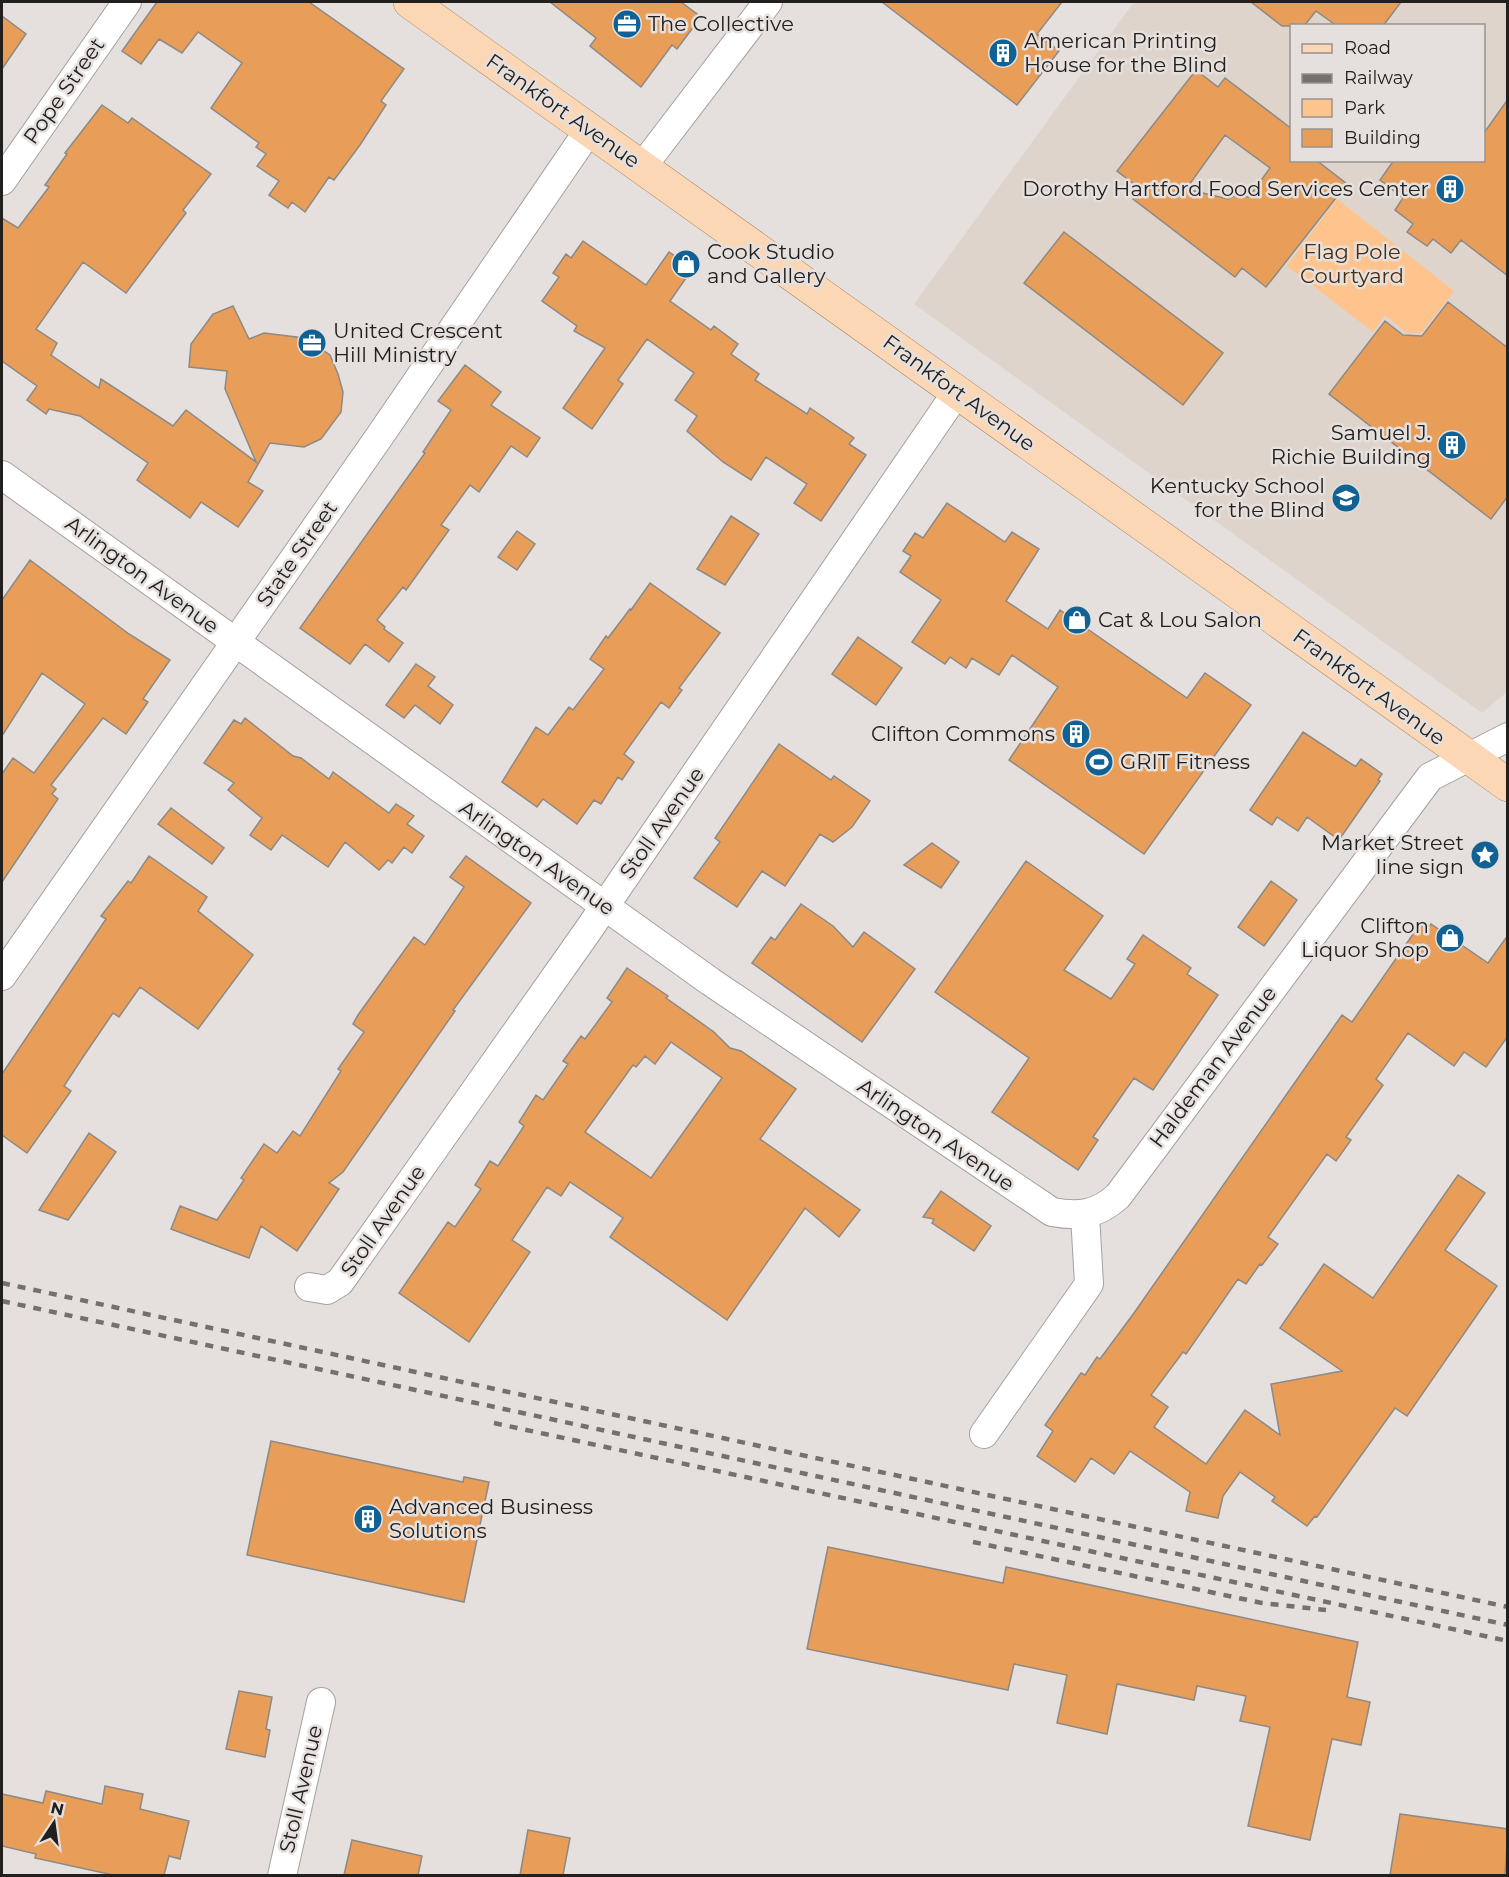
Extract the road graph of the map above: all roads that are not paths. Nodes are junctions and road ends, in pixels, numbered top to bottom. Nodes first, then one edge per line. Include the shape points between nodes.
1 (127, 2) edge
2 (410, 2) edge
3 (768, 2) edge
4 (590, 130) junction
5 (642, 166) junction
6 (2, 181) edge
7 (957, 392) junction
8 (2, 475) edge
9 (235, 642) junction
10 (1508, 737) edge
11 (1468, 758) junction
12 (1508, 785) edge
13 (605, 905) junction
14 (2, 976) edge
15 (1085, 1215) junction
16 (309, 1287) dead end
17 (984, 1434) dead end
18 (321, 1702) dead end
19 (282, 1875) edge

1 - 6 street, Pope Street
2 - 4 main road, Frankfort Avenue
3 - 5 street
4 - 5 main road, Frankfort Avenue
4 - 9 street, State Street
5 - 7 main road, Frankfort Avenue
7 - 11 main road, Frankfort Avenue
7 - 13 street, Stoll Avenue
8 - 9 street, Arlington Avenue
9 - 13 street, Arlington Avenue
9 - 14 street, State Street
10 - 11 street, Haldeman Avenue
11 - 12 main road, Frankfort Avenue
11 - 15 street, Haldeman Avenue via 1430,777 1118,1196 1106,1207
13 - 15 street, Arlington Avenue via 798,1042 1052,1212
13 - 16 street, Stoll Avenue via 340,1282 327,1290
15 - 17 street via 1089,1284
18 - 19 street, Stoll Avenue

